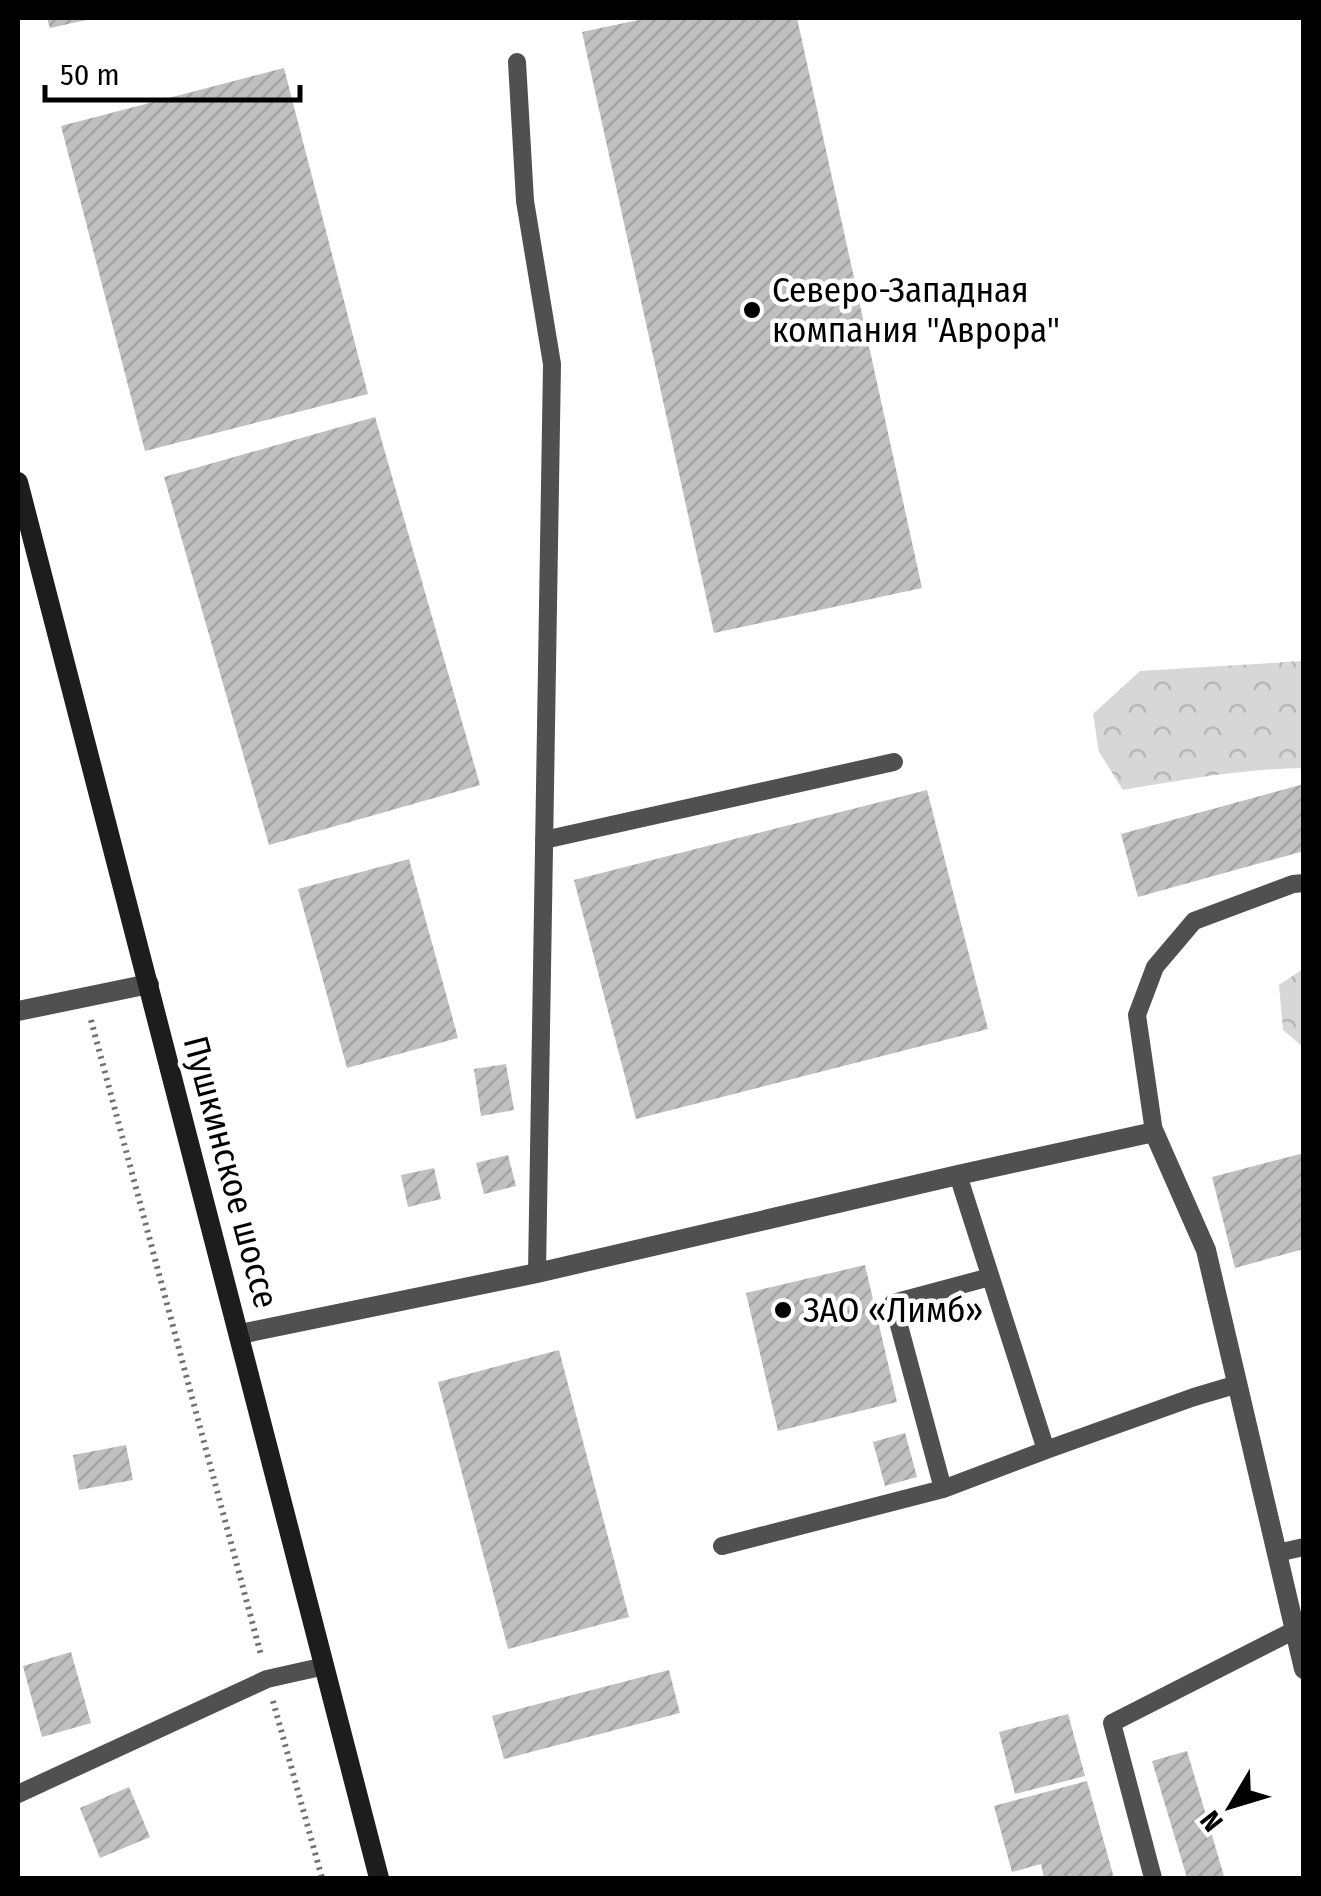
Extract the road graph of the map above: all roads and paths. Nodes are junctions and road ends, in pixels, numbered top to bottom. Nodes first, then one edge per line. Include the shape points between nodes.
1 (517, 62) dead end
2 (18, 482) edge
3 (894, 762) dead end
4 (544, 840) junction
5 (1304, 883) edge
6 (149, 984) junction
7 (85, 997) junction
8 (18, 1012) edge
9 (1154, 1132) junction
10 (958, 1174) junction
11 (537, 1272) junction
12 (990, 1277) junction
13 (240, 1334) junction
14 (1238, 1384) junction
15 (1046, 1450) junction
16 (943, 1489) junction
17 (722, 1546) dead end
18 (1304, 1547) edge
19 (1277, 1553) junction
20 (1294, 1630) junction
21 (325, 1666) junction
22 (1304, 1668) edge
23 (267, 1678) junction
24 (18, 1794) edge
25 (322, 1878) edge
26 (380, 1878) edge
27 (1153, 1878) edge

1 - 4 lane via 525,202 552,364
2 - 6 main road, Пушкинское шоссе
3 - 4 lane
4 - 11 lane
5 - 9 lane via 1194,921 1155,966 1138,1014
6 - 7 street
6 - 13 main road, Пушкинское шоссе
7 - 8 street
7 - 23 path
9 - 10 street
9 - 14 street via 1206,1250
10 - 11 street
10 - 12 lane
11 - 13 street
12 - 15 lane
12 - 16 lane via 893,1303
13 - 21 main road, Пушкинское шоссе
14 - 15 lane
14 - 19 street
15 - 16 lane
16 - 17 lane
18 - 19 lane
19 - 20 street
20 - 22 street
20 - 27 lane via 1112,1723
21 - 23 lane
21 - 26 main road, Пушкинское шоссе
23 - 24 lane
23 - 25 path

